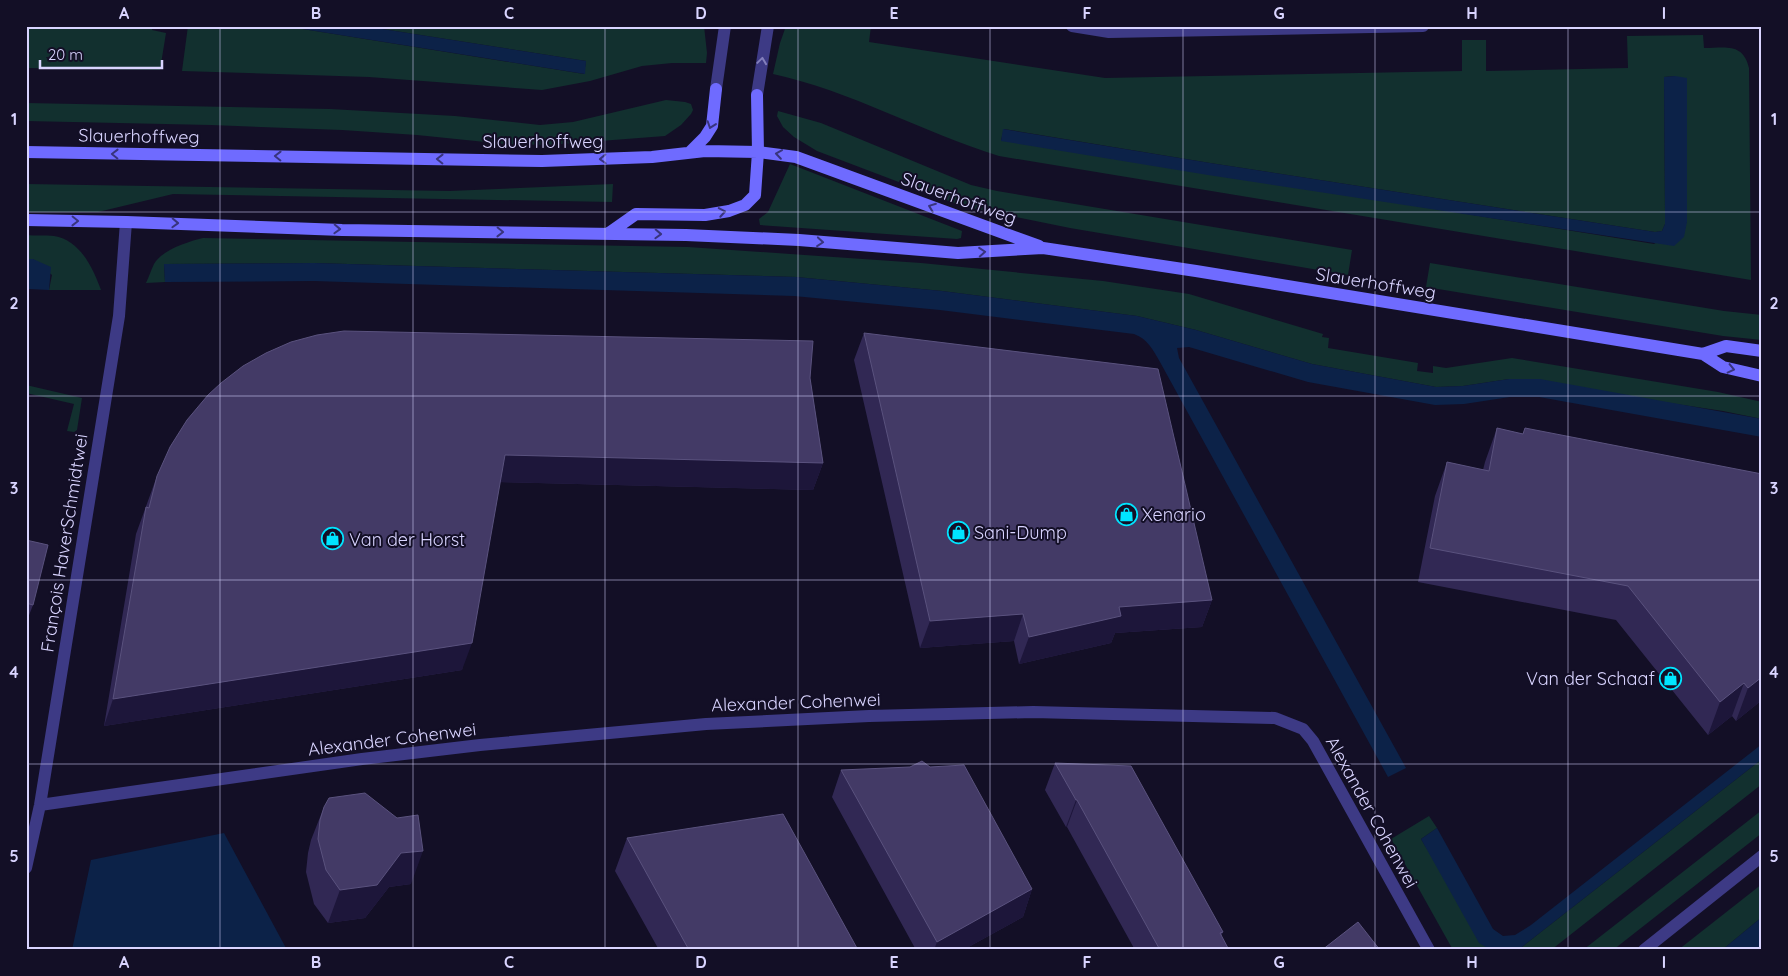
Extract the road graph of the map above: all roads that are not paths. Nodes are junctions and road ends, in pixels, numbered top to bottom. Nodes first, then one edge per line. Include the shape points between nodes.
1 (725, 26) edge
2 (768, 26) edge
3 (1072, 26) edge
4 (1423, 26) edge
5 (716, 89) joint
6 (757, 95) joint
7 (26, 152) edge
8 (758, 152) junction
9 (688, 153) junction
10 (26, 220) edge
11 (126, 222) junction
12 (609, 233) junction
13 (1044, 248) junction
14 (1762, 351) edge
15 (1703, 354) junction
16 (1762, 376) edge
17 (40, 805) junction
18 (1762, 856) edge
19 (26, 868) edge
20 (1429, 950) edge
21 (1644, 950) edge

1 - 5 street
6 -> 2 street
3 - 4 street via 1108,32
5 -> 9 main road via 712,126
6 - 8 main road
9 -> 7 main road, Slauerhoffweg via 542,161
8 - 9 main road, Slauerhoffweg
12 -> 8 main road via 636,214 705,215 745,205 755,195
13 -> 8 main road, Slauerhoffweg via 796,156
10 -> 11 main road, Slauerhoffweg
11 -> 12 main road, Slauerhoffweg via 352,230
11 - 17 street, François HaverSchmidtwei via 119,316
12 -> 13 main road, Slauerhoffweg via 799,240 958,253
13 - 15 main road, Slauerhoffweg
14 - 15 main road, Slauerhoffweg via 1726,346
15 -> 16 main road, Slauerhoffweg via 1723,367
17 - 19 street, François HaverSchmidtwei
17 - 20 street, Alexander Cohenwei via 362,759 706,724 1033,712 1276,718 1303,729 1313,741
18 - 21 street

